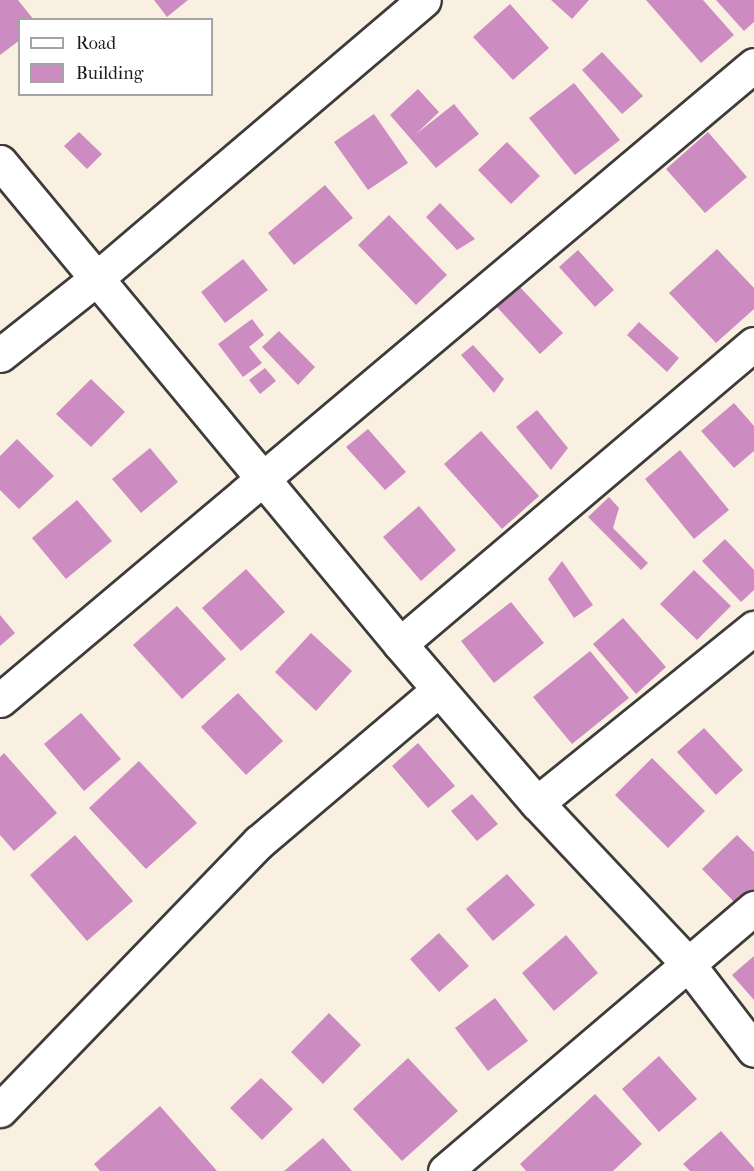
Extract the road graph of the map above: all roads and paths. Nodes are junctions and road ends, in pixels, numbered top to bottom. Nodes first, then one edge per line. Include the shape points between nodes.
1 (423, 0) edge
2 (754, 65) edge
3 (0, 162) edge
4 (97, 278) junction
5 (754, 344) edge
6 (0, 355) edge
7 (262, 482) junction
8 (754, 628) edge
9 (399, 644) junction
10 (438, 690) junction
11 (0, 700) edge
12 (537, 803) junction
13 (754, 908) edge
14 (688, 964) junction
15 (754, 1050) edge
16 (0, 1110) edge
17 (446, 1171) edge

1 - 4 street
2 - 7 street
3 - 4 street
4 - 6 street
4 - 7 street
5 - 9 street
7 - 9 street
7 - 11 street
8 - 12 street
9 - 10 street
10 - 12 street
10 - 16 street via 259,842
12 - 14 street
13 - 14 street
14 - 15 street
14 - 17 street

